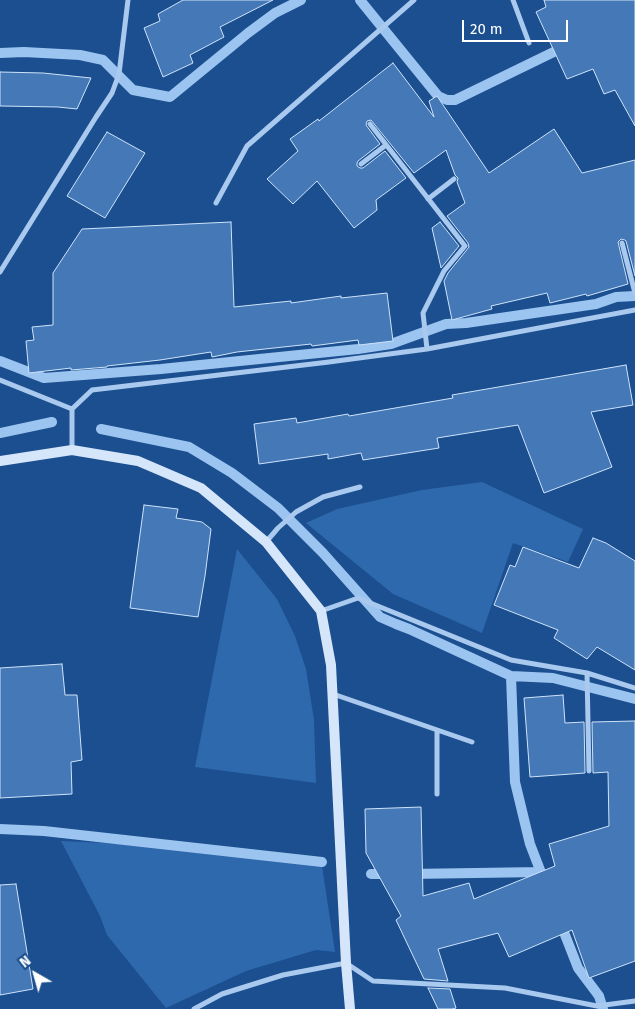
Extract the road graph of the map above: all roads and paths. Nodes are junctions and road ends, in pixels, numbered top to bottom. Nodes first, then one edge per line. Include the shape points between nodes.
1 (128, 0) edge
2 (414, 0) edge
3 (513, 0) edge
4 (529, 43) dead end
5 (370, 124) dead end
6 (386, 145) junction
7 (361, 164) dead end
8 (454, 179) dead end
9 (428, 198) junction
10 (216, 203) dead end
11 (622, 243) dead end
12 (0, 272) edge
13 (635, 293) edge
14 (635, 310) edge
15 (427, 348) junction
16 (0, 380) edge
17 (72, 409) junction
18 (72, 450) junction
19 (0, 461) edge
20 (360, 487) dead end
21 (266, 542) junction
22 (321, 611) junction
23 (587, 673) junction
24 (635, 688) edge
25 (332, 694) junction
26 (437, 730) junction
27 (472, 742) dead end
28 (589, 771) dead end
29 (436, 794) dead end
30 (346, 963) junction
31 (635, 1001) edge
32 (194, 1009) edge
33 (350, 1009) edge

1 - 12 street via 119,74 112,93
2 - 10 street via 247,146
3 - 4 street
5 - 6 street
6 - 7 street
6 - 9 street
8 - 9 street
9 - 15 street via 465,246 444,271 423,313
11 - 13 street
14 - 15 street
15 - 17 street via 92,390
16 - 17 street
17 - 18 street
18 - 19 street
18 - 21 street via 138,461 201,488
20 - 21 street via 323,497 296,512
21 - 22 street
22 - 23 street via 358,598 510,660
22 - 25 street via 331,665
23 - 24 street
23 - 28 street
25 - 26 street
25 - 30 street
26 - 27 street
26 - 29 street
30 - 31 street via 373,981 505,988 597,1006
30 - 32 street via 283,975 222,994
30 - 33 street

